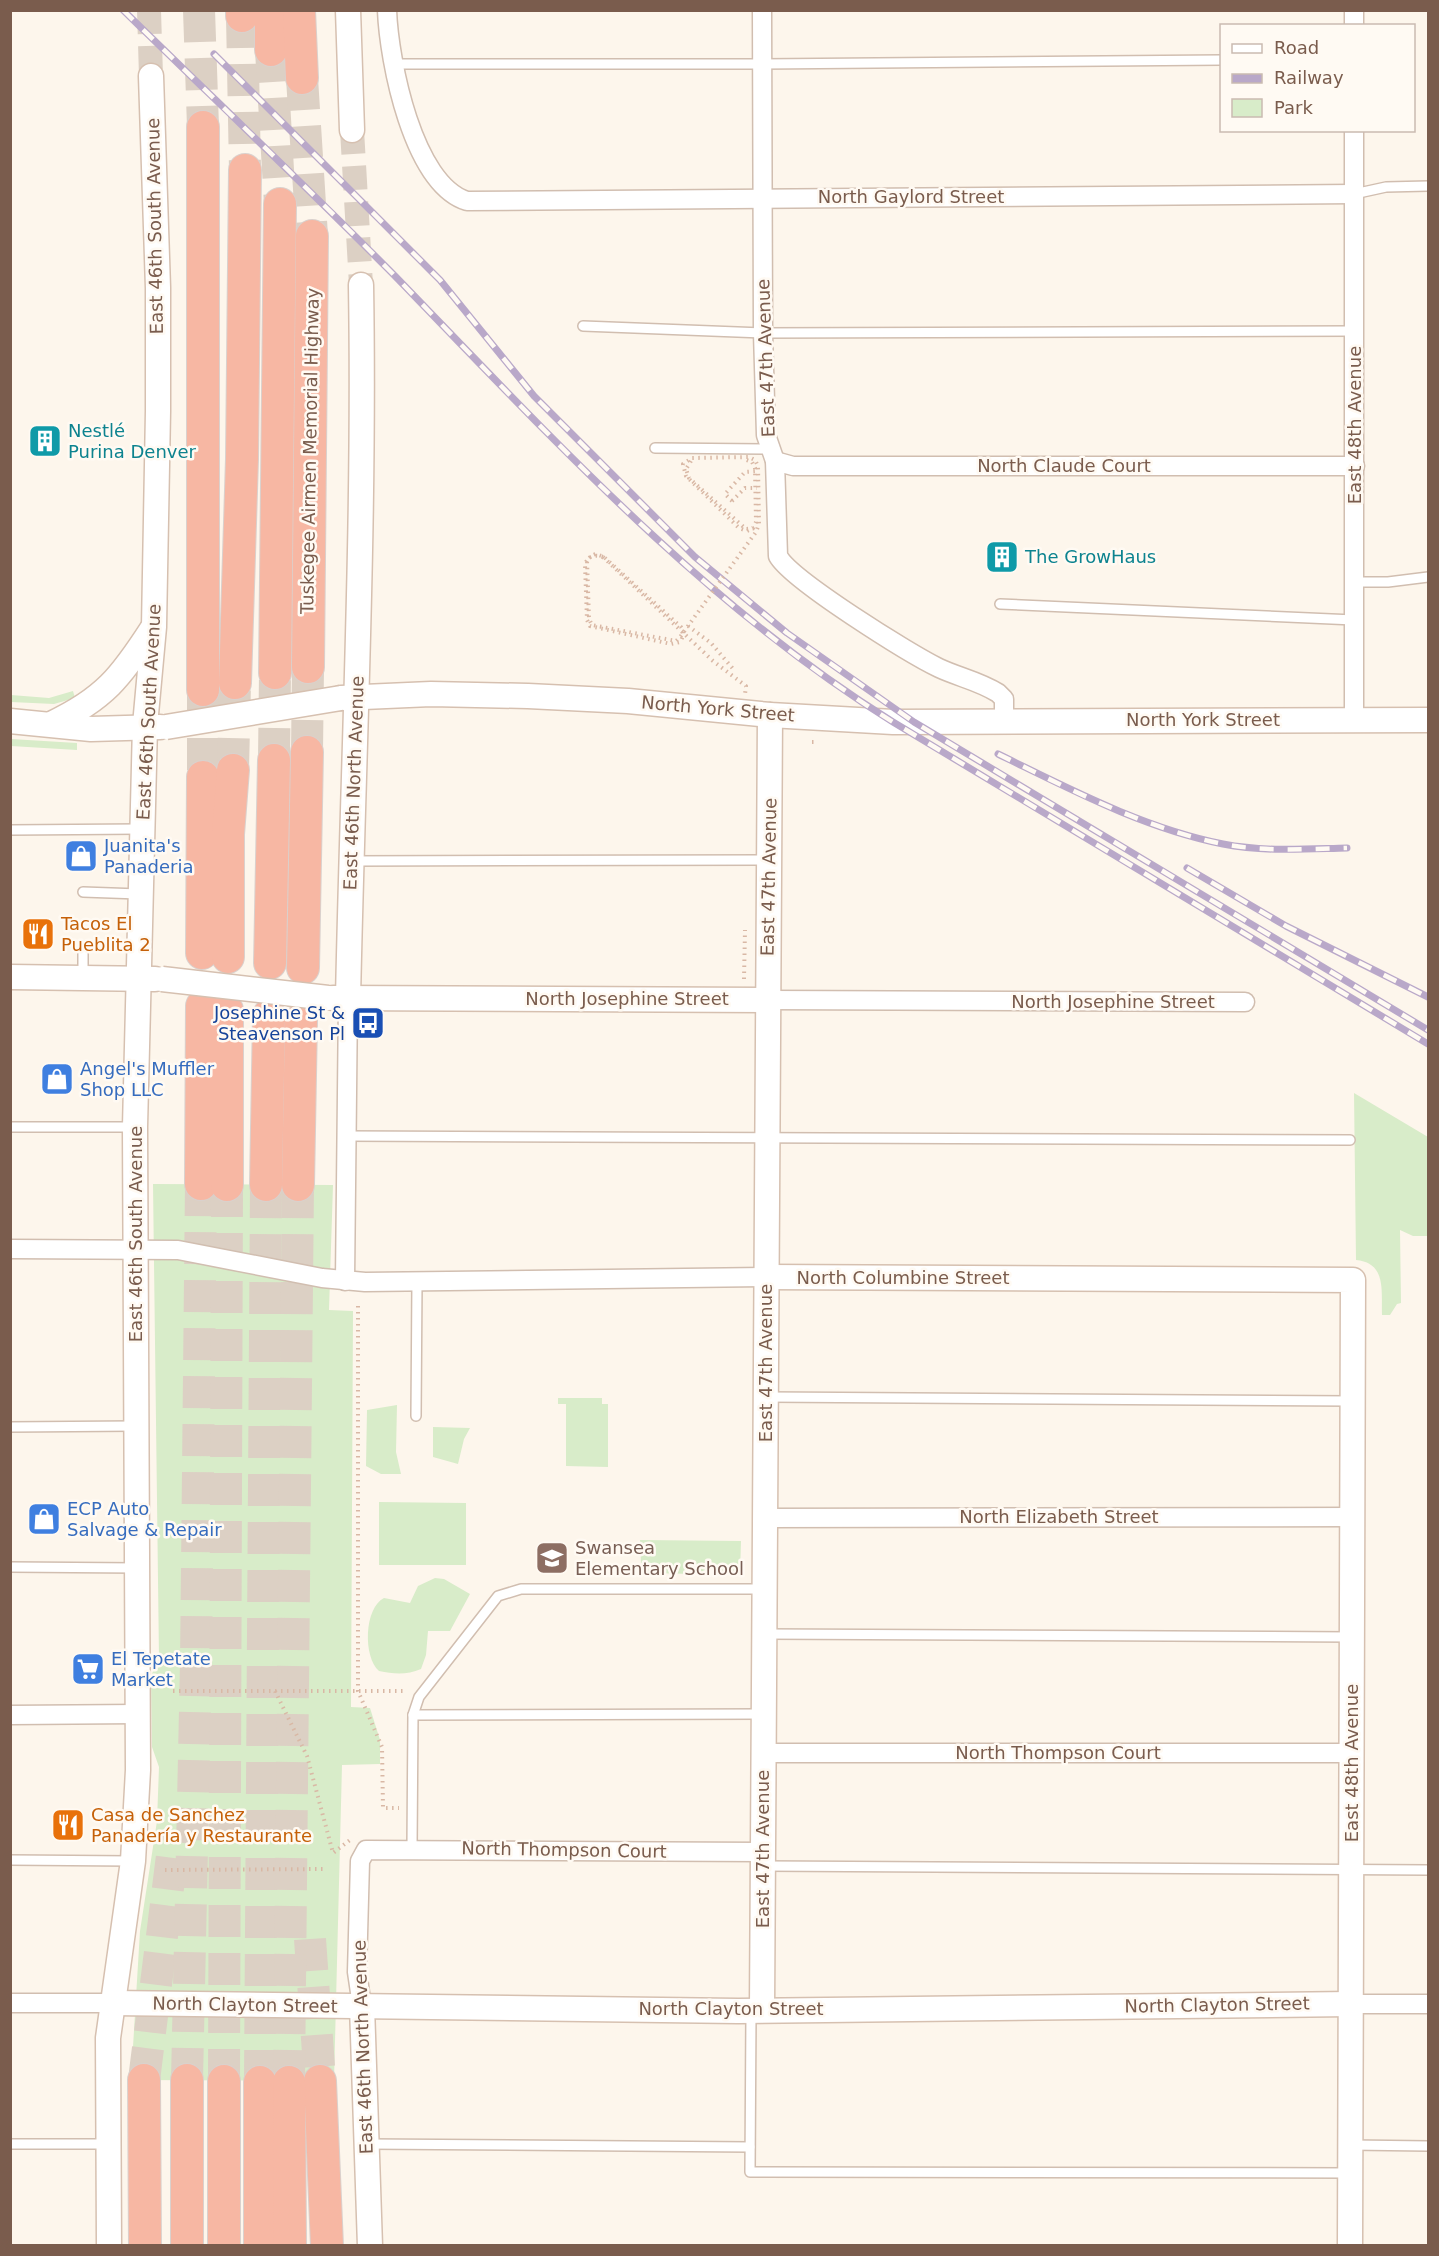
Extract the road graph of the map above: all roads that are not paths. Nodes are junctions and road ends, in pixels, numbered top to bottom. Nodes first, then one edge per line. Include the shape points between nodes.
1 (299, 10) edge
2 (348, 10) edge
3 (387, 10) edge
4 (762, 10) edge
5 (251, 12) edge
6 (271, 50) tunnel mouth
7 (1220, 60) edge
8 (392, 64) junction
9 (763, 64) junction
10 (151, 76) tunnel mouth
11 (302, 78) tunnel mouth
12 (203, 127) tunnel mouth
13 (352, 130) tunnel mouth
14 (1354, 132) edge
15 (245, 170) tunnel mouth
16 (1428, 186) edge
17 (1354, 194) junction
18 (764, 198) junction
19 (280, 204) tunnel mouth
20 (312, 236) tunnel mouth
21 (361, 285) tunnel mouth
22 (583, 326) dead end
23 (1355, 331) junction
24 (763, 333) junction
25 (655, 448) dead end
26 (773, 455) junction
27 (1355, 466) junction
28 (1428, 577) edge
29 (1354, 582) junction
30 (1000, 604) dead end
31 (1354, 620) junction
32 (154, 627) junction
33 (308, 666) tunnel mouth
34 (275, 673) tunnel mouth
35 (235, 683) tunnel mouth
36 (203, 690) tunnel mouth
37 (349, 697) junction
38 (770, 715) junction
39 (1354, 720) junction
40 (1428, 720) edge
41 (10, 721) edge
42 (1004, 721) junction
43 (51, 724) junction
44 (156, 726) junction
45 (307, 752) tunnel mouth
46 (274, 760) tunnel mouth
47 (218, 773) tunnel mouth
48 (143, 829) junction
49 (10, 830) edge
50 (769, 860) junction
51 (352, 861) junction
52 (82, 892) dead end
53 (142, 894) junction
54 (82, 950) dead end
55 (215, 955) dead end
56 (270, 963) dead end
57 (303, 968) dead end
58 (10, 977) edge
59 (82, 977) junction
60 (151, 979) junction
61 (338, 998) junction
62 (768, 1000) junction
63 (1245, 1002) dead end
64 (215, 1008) dead end
65 (269, 1016) dead end
66 (301, 1020) dead end
67 (10, 1126) edge
68 (135, 1127) junction
69 (346, 1136) junction
70 (767, 1136) junction
71 (1350, 1140) dead end
72 (214, 1185) tunnel mouth
73 (266, 1185) tunnel mouth
74 (298, 1185) tunnel mouth
75 (10, 1249) edge
76 (135, 1249) junction
77 (766, 1277) junction
78 (338, 1280) junction
79 (1353, 1280) joint
80 (417, 1281) junction
81 (765, 1397) junction
82 (1353, 1401) junction
83 (416, 1416) dead end
84 (137, 1426) junction
85 (10, 1427) edge
86 (1353, 1517) junction
87 (765, 1518) junction
88 (10, 1567) edge
89 (137, 1568) junction
90 (764, 1589) junction
91 (764, 1634) junction
92 (1352, 1637) junction
93 (139, 1714) junction
94 (763, 1714) junction
95 (10, 1715) edge
96 (413, 1715) junction
97 (763, 1753) junction
98 (1352, 1753) junction
99 (412, 1848) junction
100 (366, 1850) joint
101 (762, 1859) junction
102 (10, 1860) edge
103 (133, 1861) junction
104 (1352, 1869) junction
105 (1428, 1870) edge
106 (10, 2003) edge
107 (112, 2003) junction
108 (1351, 2004) junction
109 (1428, 2004) edge
110 (362, 2006) junction
111 (756, 2010) junction
112 (144, 2080) tunnel mouth
113 (187, 2080) tunnel mouth
114 (224, 2081) tunnel mouth
115 (290, 2082) junction
116 (10, 2144) edge
117 (109, 2144) junction
118 (367, 2145) junction
119 (1350, 2145) junction
120 (1428, 2146) edge
121 (750, 2148) junction
122 (1350, 2173) junction
123 (110, 2246) edge
124 (145, 2246) edge
125 (187, 2246) edge
126 (224, 2246) edge
127 (260, 2246) edge
128 (290, 2246) edge
129 (327, 2246) edge
130 (370, 2246) edge
131 (1350, 2246) edge

1 - 11 highway
2 - 13 street
3 - 8 street
4 - 9 street, East 47th Avenue
5 - 6 highway
7 - 9 lane
8 - 9 lane
8 - 18 street, North Gaylord Street via 403,105 432,172 453,197 467,201
9 - 18 street, East 47th Avenue
10 - 32 street, East 46th South Avenue via 158,288
12 - 36 highway
14 - 17 street, East 48th Avenue
15 - 35 highway via 243,459
16 - 17 lane via 1386,187
17 - 18 street, North Gaylord Street
17 - 23 street, East 48th Avenue
18 - 24 street, East 47th Avenue
19 - 34 highway
20 - 33 highway, Tuskegee Airmen Memorial Highway
21 - 37 street, East 46th North Avenue via 363,401
22 - 24 lane
23 - 24 lane
23 - 27 street, East 48th Avenue
24 - 26 street, East 47th Avenue via 766,435
25 - 26 lane
26 - 27 street, North Claude Court via 794,466
26 - 42 street, East 47th Avenue via 776,545 783,564 913,654 998,693 1004,699
27 - 29 street, East 48th Avenue
28 - 29 lane
29 - 31 street, East 48th Avenue
30 - 31 lane
31 - 39 street, East 48th Avenue
32 - 43 street via 102,695
32 - 44 street, East 46th South Avenue
37 - 38 street, North York Street via 539,697 687,705
37 - 44 street, North York Street, bridge
37 - 51 street, East 46th North Avenue
38 - 42 street, North York Street via 893,722
38 - 50 street, East 47th Avenue
39 - 40 street, North York Street
39 - 42 street, North York Street
41 - 43 street, North York Street
43 - 44 street, North York Street via 91,729
44 - 48 street, East 46th South Avenue
45 - 57 highway
46 - 56 highway
47 - 55 highway
48 - 49 lane
48 - 53 street, East 46th South Avenue
50 - 51 lane
50 - 62 street, East 47th Avenue
51 - 61 street, East 46th North Avenue
52 - 53 lane
53 - 60 street, East 46th South Avenue
54 - 59 lane
58 - 59 street, North Josephine Street
59 - 60 street, North Josephine Street
60 - 61 street, North Josephine Street, bridge
60 - 68 street, East 46th South Avenue
61 - 62 street, North Josephine Street
61 - 69 street, East 46th North Avenue
62 - 63 street, North Josephine Street
62 - 70 street, East 47th Avenue
64 - 72 highway
65 - 73 highway
66 - 74 highway
67 - 68 lane
68 - 76 street, East 46th South Avenue
69 - 70 lane
69 - 78 street, East 46th North Avenue
70 - 71 lane
70 - 77 street, East 47th Avenue
75 - 76 street, North Columbine Street
76 - 78 street, North Columbine Street via 178,1250
76 - 84 street, East 46th South Avenue
77 - 79 street, North Columbine Street
77 - 80 street, North Columbine Street
77 - 81 street, East 47th Avenue
78 - 80 street, North Columbine Street
79 - 82 street, East 48th Avenue
80 - 83 lane
81 - 82 lane
81 - 87 street, East 47th Avenue
82 - 86 street, East 48th Avenue
84 - 85 lane
84 - 89 street, East 46th South Avenue
86 - 87 street, North Elizabeth Street
86 - 92 street, East 48th Avenue
87 - 90 street, East 47th Avenue
88 - 89 lane
89 - 93 street, East 46th South Avenue
90 - 91 street, East 47th Avenue
90 - 96 lane via 512,1590 493,1601 419,1697
91 - 92 lane
91 - 94 street, East 47th Avenue
92 - 98 street, East 48th Avenue
93 - 95 street
93 - 103 street, East 46th South Avenue
94 - 96 lane
94 - 97 street, East 47th Avenue
96 - 99 lane
97 - 98 street, North Thompson Court
97 - 101 street, East 47th Avenue
98 - 104 street, East 48th Avenue
99 - 100 street, North Thompson Court
99 - 101 street, North Thompson Court
100 - 110 street, East 46th North Avenue via 360,1861 357,1971
101 - 104 lane
101 - 111 street, East 47th Avenue
102 - 103 lane
103 - 107 street, East 46th South Avenue
104 - 105 lane
104 - 108 street, East 48th Avenue
106 - 107 street
107 - 110 street, North Clayton Street
107 - 117 street, East 46th South Avenue via 106,2063
108 - 109 street
108 - 111 street, North Clayton Street
108 - 119 street, East 48th Avenue
110 - 111 street, North Clayton Street
110 - 118 street, East 46th North Avenue
111 - 121 lane
112 - 124 highway
113 - 125 highway
114 - 126 highway
115 - 127 highway
115 - 128 highway
115 - 129 highway
116 - 117 lane
117 - 123 street, East 46th South Avenue
118 - 121 lane
118 - 130 street, East 46th North Avenue
119 - 120 lane
119 - 122 street, East 48th Avenue
121 - 122 lane via 750,2172
122 - 131 street, East 48th Avenue

